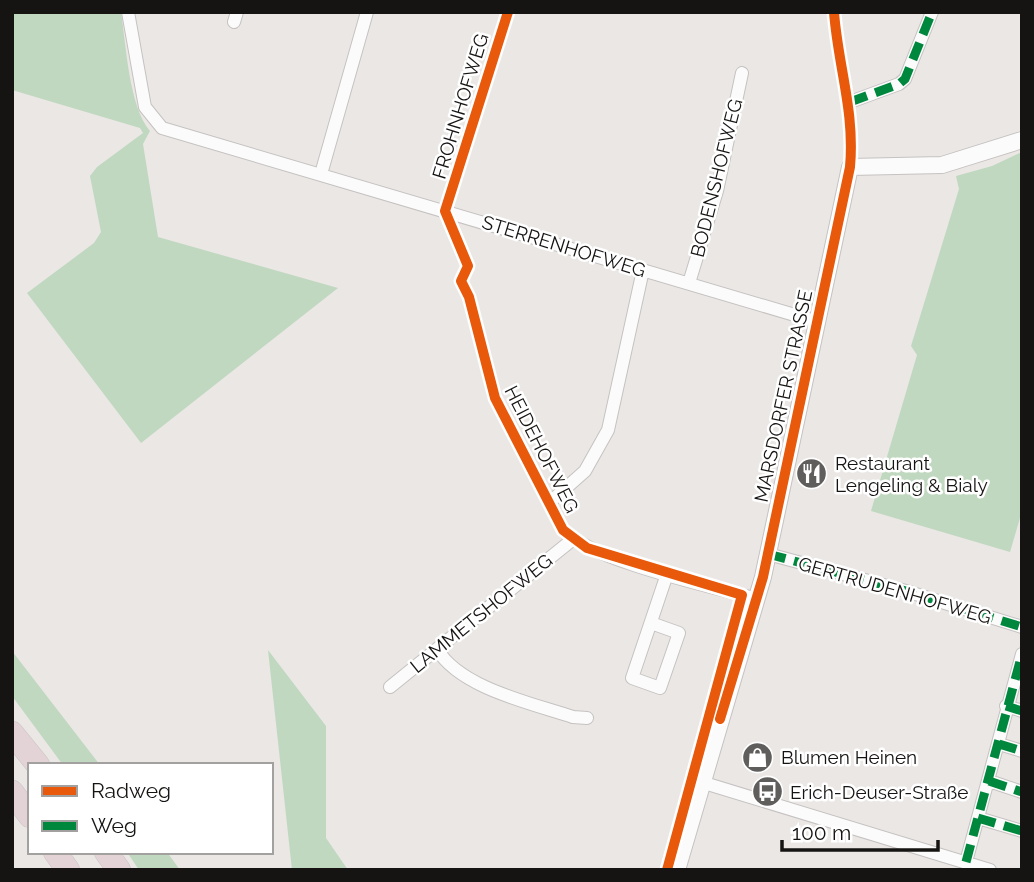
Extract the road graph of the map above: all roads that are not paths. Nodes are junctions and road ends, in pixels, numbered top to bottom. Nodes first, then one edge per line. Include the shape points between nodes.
1 (128, 12) edge
2 (368, 12) edge
3 (508, 12) edge
4 (834, 12) edge
5 (932, 12) edge
6 (742, 73) dead end
7 (850, 102) junction
8 (1022, 140) edge
9 (850, 167) junction
10 (321, 174) junction
11 (445, 211) junction
12 (643, 270) junction
13 (461, 281) dead end
14 (688, 283) junction
15 (815, 321) junction
16 (549, 503) junction
17 (572, 540) junction
18 (768, 554) junction
19 (667, 574) junction
20 (757, 599) junction
21 (651, 623) junction
22 (1022, 626) edge
23 (437, 649) junction
24 (1022, 654) edge
25 (390, 687) dead end
26 (1006, 706) junction
27 (1022, 711) edge
28 (587, 718) dead end
29 (12, 733) edge
30 (999, 744) junction
31 (1022, 751) edge
32 (36, 763) edge
33 (989, 781) junction
34 (701, 782) junction
35 (12, 792) edge
36 (1022, 792) edge
37 (12, 806) edge
38 (28, 813) edge
39 (978, 818) junction
40 (28, 823) edge
41 (1022, 831) edge
42 (56, 854) edge
43 (107, 854) edge
44 (965, 862) junction
45 (68, 870) edge
46 (119, 870) edge
47 (677, 870) edge
48 (990, 870) edge

1 - 10 street, STERRENHOFWEG via 141,95 153,121 162,128
2 - 10 street
3 - 11 street, FROHNHOFWEG
4 - 7 street, MARSDORFER STRASSE
5 - 7 street via 905,79
6 - 14 street, BODENSHOFWEG via 717,191
7 - 9 street, MARSDORFER STRASSE
8 - 9 street via 942,165
9 - 15 street, MARSDORFER STRASSE
10 - 11 street, STERRENHOFWEG
11 - 12 street, STERRENHOFWEG
12 - 14 street, STERRENHOFWEG
12 - 16 street via 608,430 585,471
13 - 16 street, HEIDEHOFWEG via 495,398
14 - 15 street, STERRENHOFWEG
15 - 18 street, MARSDORFER STRASSE
16 - 17 street, HEIDEHOFWEG
17 - 19 street, HEIDEHOFWEG
17 - 23 street, LAMMETSHOFWEG
18 - 20 street, MARSDORFER STRASSE
18 - 22 street, GERTRUDENHOFWEG
19 - 20 street, HEIDEHOFWEG
19 - 21 street
20 - 34 street, MARSDORFER STRASSE
21 - 21 street via 678,632 660,688 632,678
23 - 25 street, LAMMETSHOFWEG
23 - 28 street via 444,662 476,682
24 - 26 street
26 - 27 street
26 - 30 street
29 - 32 highway
30 - 31 street
30 - 33 street
33 - 36 street
33 - 39 street
34 - 44 street
34 - 47 street, MARSDORFER STRASSE
35 - 38 highway
37 - 40 highway
39 - 41 street
39 - 44 street
42 - 45 highway
43 - 46 highway
44 - 48 street

